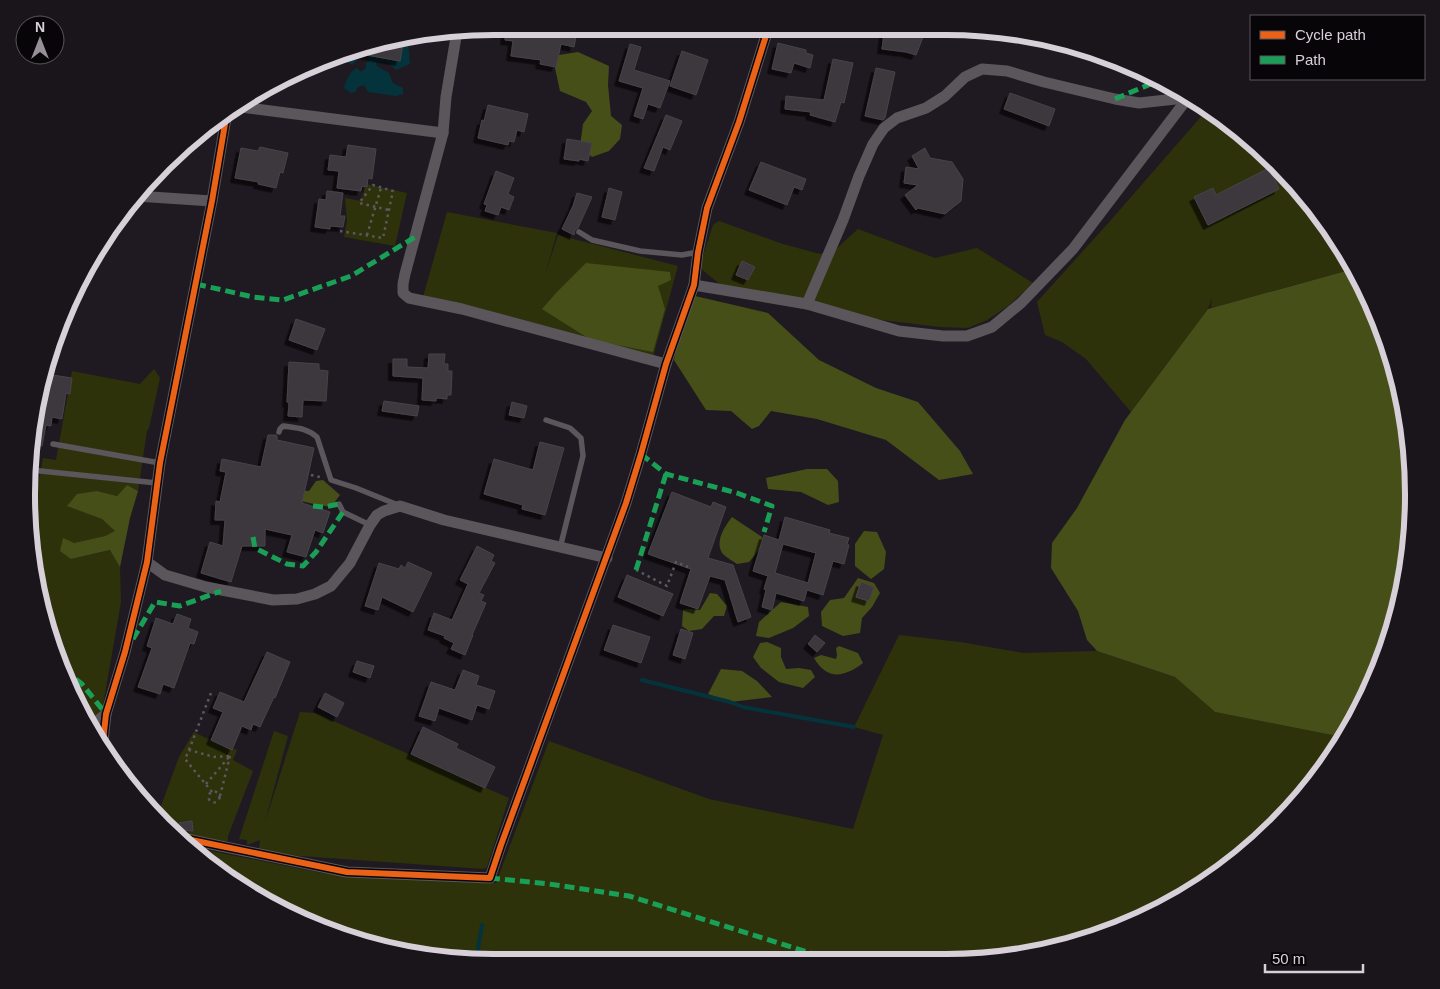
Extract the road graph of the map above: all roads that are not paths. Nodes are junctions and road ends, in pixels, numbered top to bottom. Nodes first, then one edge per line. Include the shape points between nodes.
1 (766, 35) edge
2 (456, 37) edge
3 (1179, 99) edge
4 (1184, 102) edge
5 (246, 108) edge
6 (225, 122) edge
7 (443, 133) junction
8 (145, 197) edge
9 (212, 201) junction
10 (579, 232) dead end
11 (698, 252) junction
12 (694, 285) junction
13 (807, 304) junction
14 (666, 364) junction
15 (546, 420) dead end
16 (279, 432) dead end
17 (53, 444) dead end
18 (160, 463) junction
19 (36, 470) edge
20 (157, 483) junction
21 (339, 504) dead end
22 (400, 506) junction
23 (370, 525) junction
24 (560, 548) junction
25 (607, 558) junction
26 (148, 562) junction
27 (106, 714) junction
28 (96, 722) edge
29 (104, 735) edge
30 (192, 840) edge

1 - 11 street via 707,208
2 - 7 street
3 - 13 street via 1139,102 1114,99 1007,71 982,69 966,77 926,108 897,118 884,128 873,144
4 - 13 street via 1074,249 1021,303 992,327 967,336 900,331
5 - 7 street
6 - 9 street
7 - 14 street via 402,284 403,293 409,298 462,309
8 - 9 street
9 - 18 street
10 - 11 lane via 592,240 640,251 682,255
11 - 12 street
12 - 13 street
12 - 14 street
14 - 25 street
15 - 24 lane via 570,428 581,438 583,456
16 - 22 lane via 284,426 312,433 317,438 331,480
17 - 18 lane
18 - 20 street
19 - 20 lane
20 - 26 street
21 - 23 lane via 343,512
22 - 23 street via 377,515
22 - 24 street
23 - 26 street via 350,563 331,586 297,599 273,600 214,589 166,574
24 - 25 street
25 - 30 street via 490,878 347,872
26 - 27 street
27 - 28 street
27 - 29 street

